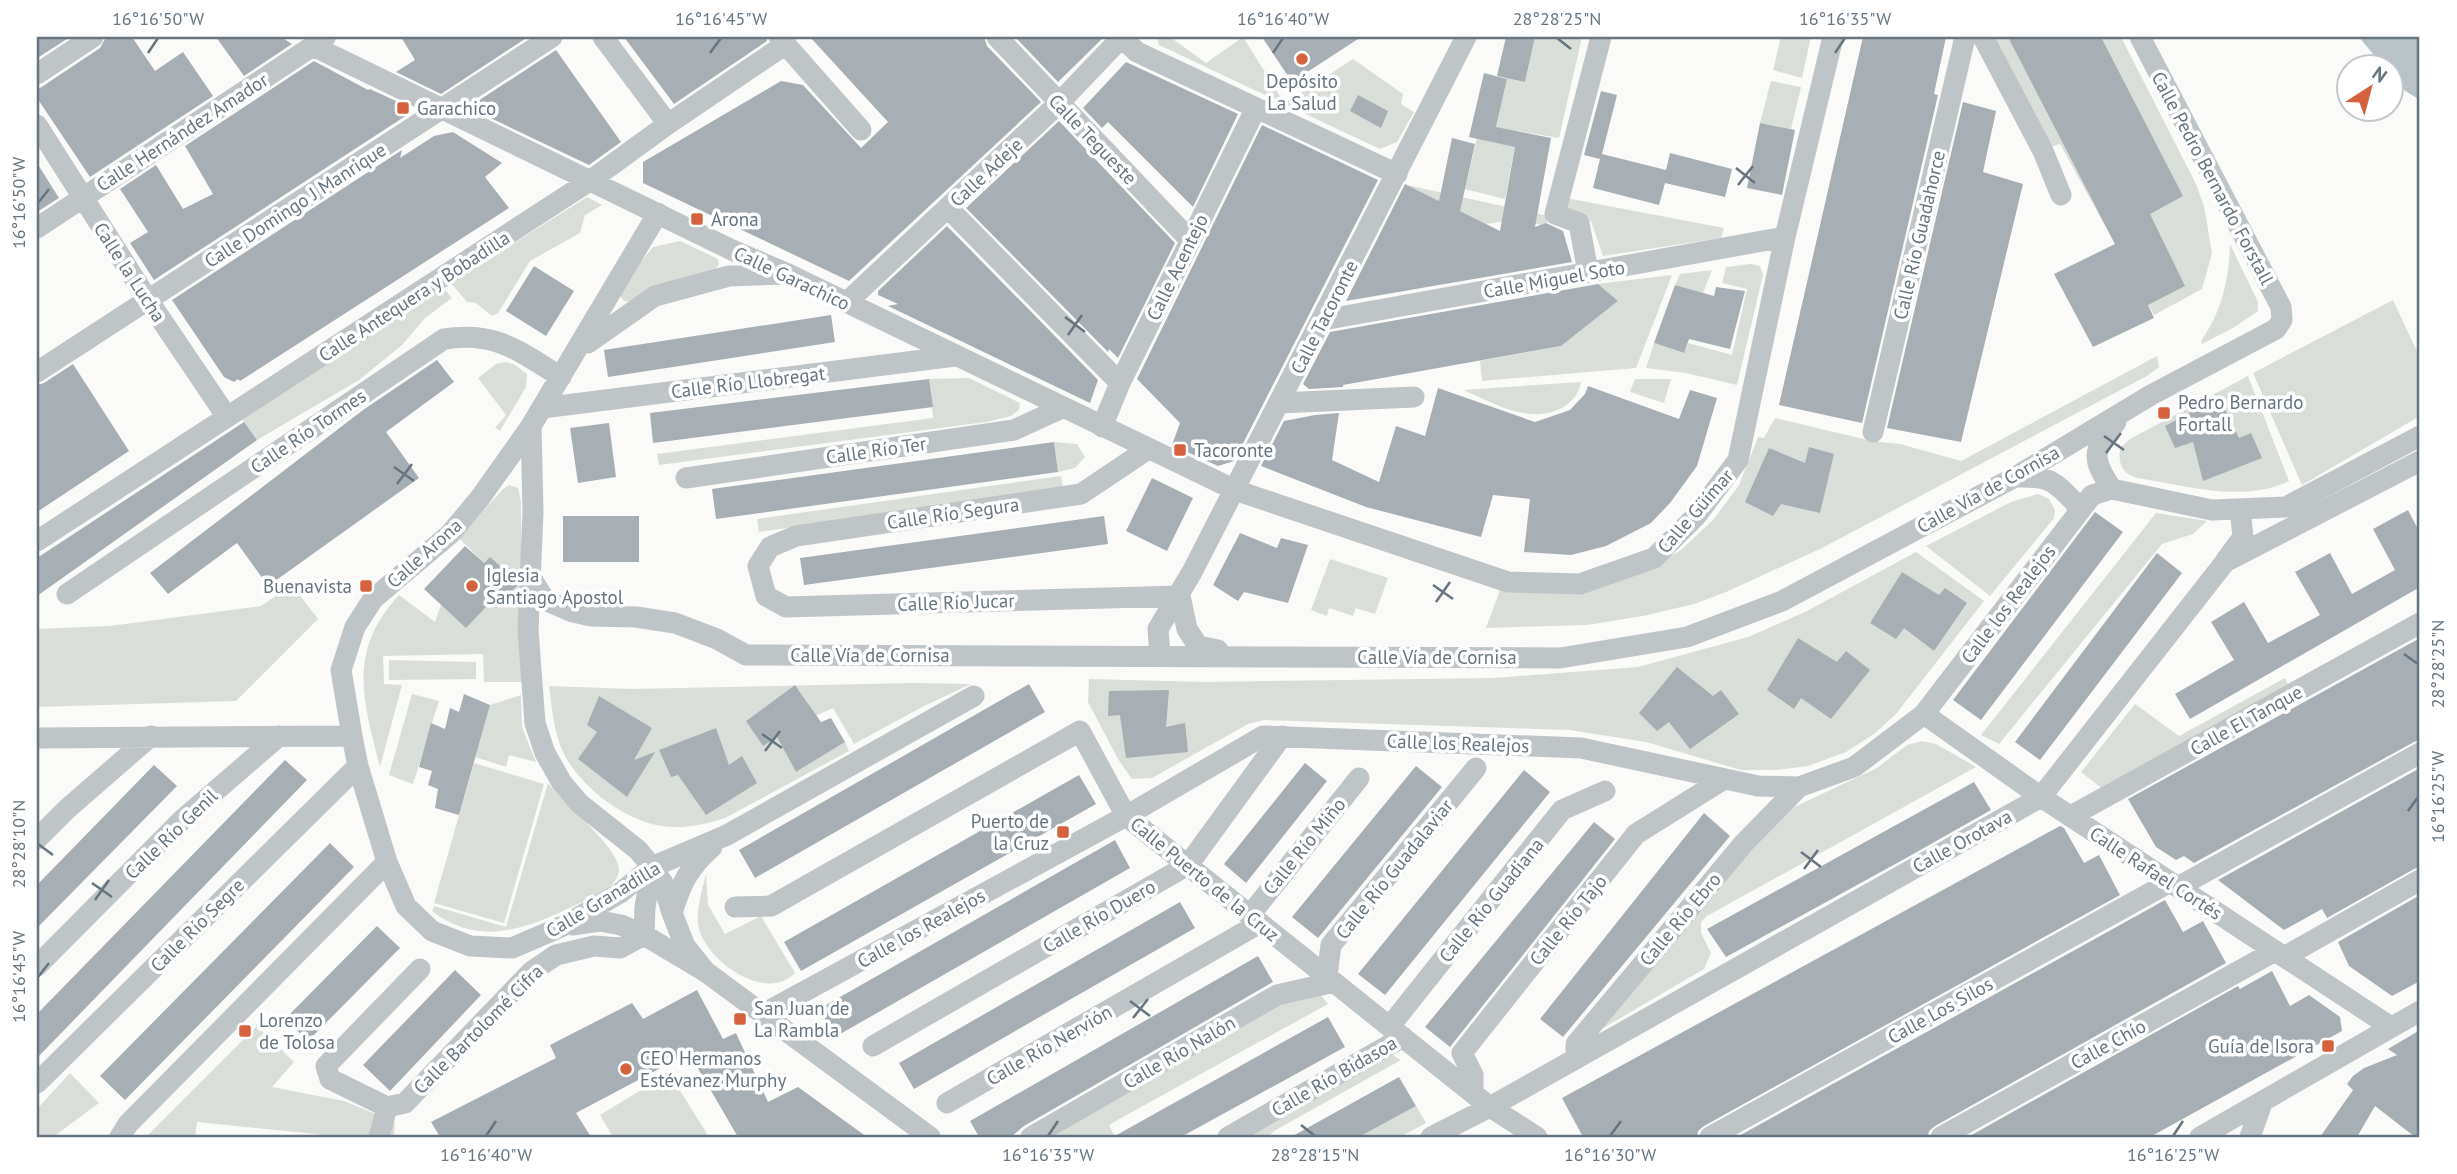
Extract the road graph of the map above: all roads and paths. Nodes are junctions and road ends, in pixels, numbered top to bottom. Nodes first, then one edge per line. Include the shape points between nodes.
1 (93, 37) edge
2 (552, 37) edge
3 (603, 37) edge
4 (997, 37) edge
5 (1121, 37) edge
6 (1466, 37) edge
7 (1601, 37) edge
8 (1833, 37) edge
9 (1965, 37) edge
10 (1983, 37) edge
11 (2140, 37) edge
12 (320, 41) edge
13 (783, 41) edge
14 (37, 74) edge
15 (1059, 103) junction
16 (1256, 108) junction
17 (443, 110) junction
18 (668, 124) junction
19 (37, 125) edge
20 (861, 130) dead end
21 (1397, 174) junction
22 (591, 180) junction
23 (2061, 195) dead end
24 (82, 197) junction
25 (948, 208) junction
26 (658, 213) junction
27 (37, 228) edge
28 (1785, 237) junction
29 (1189, 240) junction
30 (732, 250) junction
31 (1588, 272) junction
32 (788, 274) junction
33 (710, 280) junction
34 (610, 296) junction
35 (148, 300) junction
36 (846, 303) junction
37 (629, 312) junction
38 (1323, 320) junction
39 (2282, 320) joint
40 (578, 350) junction
41 (955, 356) junction
42 (37, 372) edge
43 (561, 377) junction
44 (1120, 383) junction
45 (1414, 397) dead end
46 (1280, 403) junction
47 (1062, 408) junction
48 (2126, 410) junction
49 (227, 417) junction
50 (536, 417) junction
51 (1102, 427) junction
52 (1873, 432) dead end
53 (2420, 436) edge
54 (2065, 446) junction
55 (1148, 449) junction
56 (2096, 459) junction
57 (2420, 461) edge
58 (2015, 477) junction
59 (686, 478) dead end
60 (2056, 483) junction
61 (1235, 490) junction
62 (2095, 497) junction
63 (2240, 509) junction
64 (37, 541) edge
65 (2225, 562) junction
66 (758, 566) joint
67 (530, 578) junction
68 (67, 594) dead end
69 (1180, 596) junction
70 (2420, 623) edge
71 (1160, 655) junction
72 (1241, 656) junction
73 (974, 696) dead end
74 (1924, 714) junction
75 (151, 736) junction
76 (279, 736) junction
77 (352, 736) junction
78 (1282, 736) junction
79 (37, 738) edge
80 (2420, 753) edge
81 (358, 766) junction
82 (1476, 768) dead end
83 (1359, 778) dead end
84 (1724, 779) junction
85 (1799, 788) junction
86 (1605, 791) dead end
87 (2041, 797) junction
88 (1126, 816) junction
89 (2071, 816) junction
90 (727, 835) junction
91 (37, 839) edge
92 (387, 862) junction
93 (1188, 865) junction
94 (652, 867) junction
95 (2420, 880) edge
96 (2174, 885) junction
97 (620, 893) junction
98 (645, 907) junction
99 (734, 907) dead end
100 (672, 913) junction
101 (1255, 919) junction
102 (563, 926) junction
103 (644, 935) junction
104 (2280, 954) junction
105 (37, 966) edge
106 (420, 969) dead end
107 (706, 972) junction
108 (1330, 979) junction
109 (2420, 1011) edge
110 (763, 1014) junction
111 (2391, 1027) junction
112 (1396, 1031) junction
113 (873, 1046) dead end
114 (1576, 1058) junction
115 (37, 1083) edge
116 (1473, 1093) junction
117 (947, 1103) dead end
118 (2262, 1103) junction
119 (387, 1107) junction
120 (1490, 1107) junction
121 (120, 1137) edge
122 (379, 1137) edge
123 (930, 1137) edge
124 (1031, 1137) edge
125 (1228, 1137) edge
126 (1431, 1137) edge
127 (1537, 1137) edge
128 (1710, 1137) edge
129 (1941, 1137) edge
130 (2200, 1137) edge
131 (2250, 1137) edge

1 - 14 street
2 - 17 street, Calle Domingo J Manrique
3 - 18 street
4 - 15 street, Calle Tegueste
5 - 15 street, Calle Adeje
5 - 16 street via 1137,52
6 - 21 street, Calle Tacoronte
7 - 31 street via 1555,214 1579,223
8 - 28 street, Calle Güímar
9 - 52 street, Calle Río Guadahorce
10 - 23 street via 2043,150
11 - 39 street, Calle Pedro Bernardo Forstall via 2281,307
12 - 17 street, Calle Garachico
12 - 24 street, Calle Hernández Amador
13 - 18 street, Calle Antequera y Bobadilla
13 - 20 street
15 - 25 street, Calle Adeje
15 - 29 street, Calle Tegueste
16 - 21 street
16 - 29 street, Calle Acentejo
17 - 22 street, Calle Garachico
17 - 35 street, Calle Domingo J Manrique
18 - 22 street, Calle Antequera y Bobadilla
19 - 24 street, Calle la Lucha
21 - 38 street, Calle Tacoronte
22 - 26 street, Calle Garachico
22 - 49 street, Calle Antequera y Bobadilla
24 - 27 street, Calle Hernández Amador
24 - 35 street, Calle la Lucha
25 - 36 street, Calle Adeje
25 - 44 street
26 - 30 street, Calle Garachico
26 - 34 street, Calle Arona
28 - 31 street, Calle Miguel Soto
28 - 61 street, Calle Güímar via 1738,460 1696,516 1654,558 1580,584 1508,582
29 - 44 street, Calle Acentejo
30 - 32 street, Calle Garachico
30 - 33 street
31 - 38 street, Calle Miguel Soto
32 - 33 street, Calle Arona
32 - 36 street, Calle Garachico
33 - 37 street, Calle Arona via 655,296
34 - 37 street via 616,306
34 - 40 street, Calle Arona
35 - 42 street, Calle Domingo J Manrique
35 - 49 street, Calle la Lucha
36 - 41 street, Calle Garachico
37 - 40 street, Calle Arona
38 - 46 street, Calle Tacoronte
39 - 48 street, Calle Vía de Cornisa via 2276,329
40 - 43 street, Calle Arona
41 - 47 street, Calle Garachico
41 - 50 street, Calle Río Llobregat
43 - 50 street, Calle Arona
43 - 68 street, Calle Río Tormes via 501,341 469,335 444,340
44 - 51 street, Calle Acentejo
45 - 46 street
46 - 61 street, Calle Tacoronte
47 - 51 street, Calle Garachico
47 - 59 street, Calle Río Ter via 1014,430
48 - 54 street, Calle Vía de Cornisa
48 - 56 street via 2099,441
49 - 64 street, Calle Antequera y Bobadilla
50 - 67 street
50 - 77 street, Calle Arona via 450,534 373,599 355,627 341,670
51 - 55 street, Calle Garachico
53 - 63 street via 2286,507
54 - 56 street via 2082,449
54 - 58 street, Calle Vía de Cornisa
54 - 60 street
55 - 61 street, Calle Garachico
55 - 66 street, Calle Río Segura via 1081,494 796,536 770,547
56 - 62 street via 2101,473
57 - 65 street, Calle Orotava
58 - 60 street
58 - 72 street, Calle Vía de Cornisa via 1782,601 1687,637 1560,658
60 - 62 street
61 - 69 street, Calle Tacoronte
62 - 63 street
62 - 74 street, Calle los Realejos
63 - 65 street via 2243,537
65 - 87 street, Calle Orotava
66 - 69 street, Calle Río Jucar via 766,596 786,607
67 - 71 street, Calle Vía de Cornisa via 545,600 573,612 675,622 746,655
67 - 94 street via 528,629 535,723 545,753 580,804 638,850
69 - 71 street, Calle Tacoronte via 1158,629
69 - 72 street via 1186,629 1198,646
70 - 89 street, Calle El Tanque
71 - 72 street, Calle Vía de Cornisa
73 - 90 street, Calle Granadilla
74 - 85 street, Calle los Realejos via 1854,767
74 - 87 street, Calle Rafael Cortés
75 - 76 street
75 - 79 street
75 - 91 street
76 - 77 street
76 - 105 street, Calle Río Genil via 182,820
77 - 81 street, Calle Granadilla
78 - 84 street, Calle los Realejos via 1581,748
78 - 88 street, Calle los Realejos via 1263,736
78 - 93 street, Calle Río Duero
80 - 96 street, Calle Los Silos
81 - 92 street, Calle Granadilla
81 - 115 street, Calle Río Segre
82 - 108 street, Calle Río Guadalaviar via 1331,945
83 - 101 street, Calle Río Miño
84 - 85 street, Calle los Realejos
84 - 116 street, Calle Río Tajo via 1636,834 1462,1053 1473,1075
85 - 114 street, Calle Río Ebro via 1744,844 1576,1044
86 - 112 street, Calle Río Guadiana via 1562,810
87 - 89 street, Calle Rafael Cortés
87 - 114 street, Calle Orotava
88 - 93 street, Calle Puerto de la Cruz
88 - 99 street, Calle Puerto de la Cruz via 1080,731 771,905
88 - 110 street, Calle los Realejos
89 - 96 street, Calle Rafael Cortés
90 - 94 street, Calle Granadilla
90 - 100 street via 698,859 682,880
92 - 102 street, Calle Granadilla via 406,906 432,932 470,946 512,948
92 - 121 street
93 - 101 street, Calle Puerto de la Cruz
93 - 113 street, Calle Río Duero
94 - 97 street, Calle Granadilla
94 - 98 street
94 - 100 street via 663,883
95 - 104 street, Calle Chío
96 - 104 street, Calle Rafael Cortés
96 - 128 street, Calle Los Silos
97 - 98 street
97 - 102 street, Calle Granadilla
98 - 103 street
100 - 107 street via 685,946
101 - 108 street, Calle Puerto de la Cruz
101 - 117 street, Calle Río Nervión
102 - 103 street via 600,921
103 - 107 street
103 - 119 street, Calle Bartolomé Cifra via 620,948 594,946 556,955 531,972 405,1103
104 - 111 street, Calle Rafael Cortés
104 - 129 street, Calle Chío
106 - 119 street via 326,1066 330,1079
107 - 110 street
108 - 112 street, Calle Puerto de la Cruz
108 - 124 street, Calle Río Nalón via 1277,995
109 - 111 street
110 - 123 street
111 - 118 street
112 - 116 street, Calle Puerto de la Cruz
112 - 125 street, Calle Río Bidasoa
114 - 120 street, Calle Orotava
116 - 120 street, Calle Puerto de la Cruz
118 - 130 street
118 - 131 street
119 - 122 street
120 - 126 street, Calle Orotava
120 - 127 street, Calle Puerto de la Cruz

